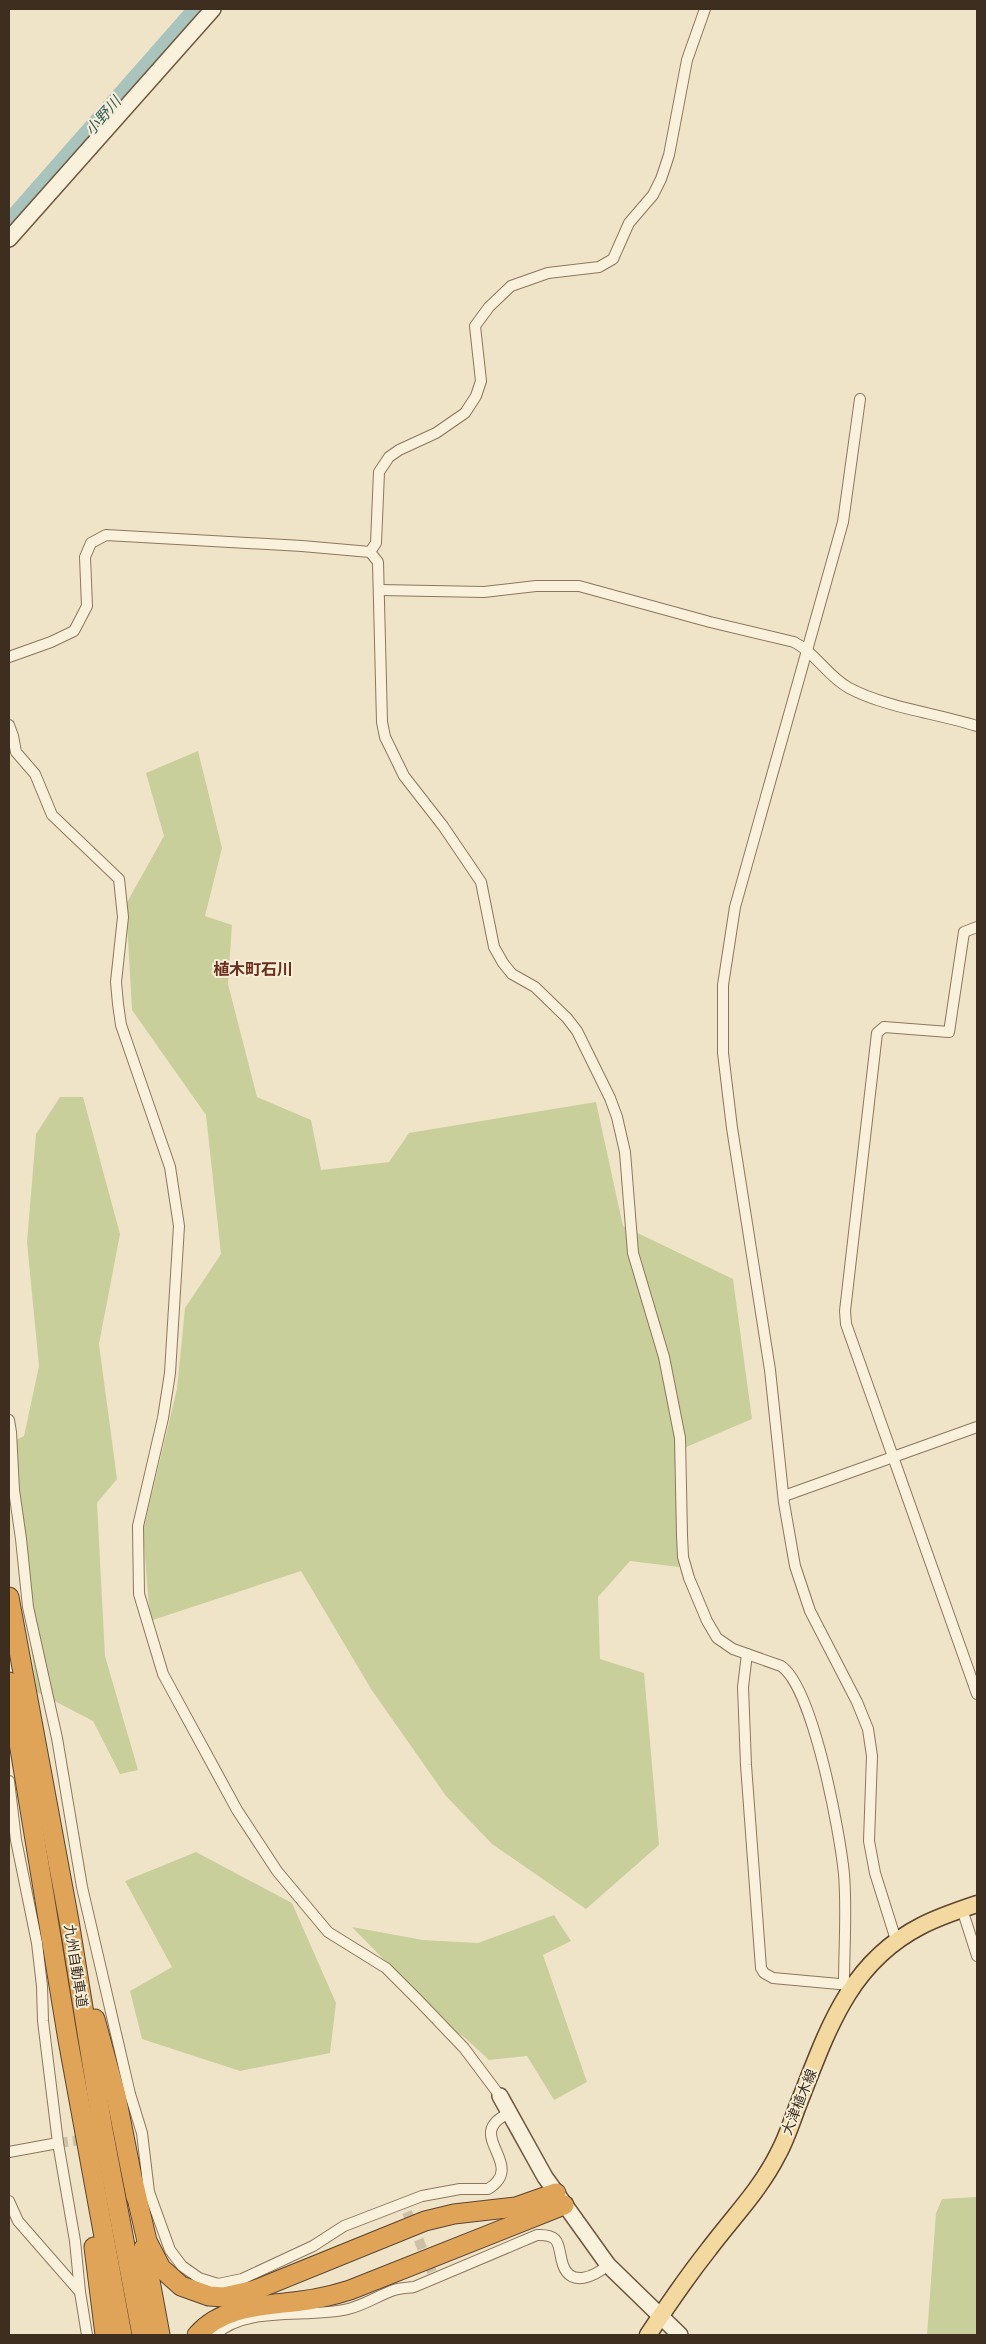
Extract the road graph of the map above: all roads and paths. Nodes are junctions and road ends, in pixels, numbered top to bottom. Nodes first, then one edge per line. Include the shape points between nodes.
1 (213, 9) edge
2 (705, 9) edge
3 (9, 239) edge
4 (860, 399) dead end
5 (370, 552) junction
6 (380, 590) junction
7 (806, 648) junction
8 (9, 657) edge
9 (9, 725) edge
10 (977, 726) edge
11 (977, 927) edge
12 (9, 1420) edge
13 (977, 1427) edge
14 (893, 1458) junction
15 (11, 1491) edge
16 (784, 1496) junction
17 (9, 1597) edge
18 (747, 1654) junction
19 (9, 1682) edge
20 (977, 1694) edge
21 (9, 1781) edge
22 (977, 1904) edge
23 (962, 1909) junction
24 (69, 1921) junction
25 (896, 1940) junction
26 (977, 1956) edge
27 (848, 1985) junction
28 (68, 2040) junction
29 (500, 2096) joint
30 (510, 2113) junction
31 (58, 2143) junction
32 (9, 2152) edge
33 (134, 2185) junction
34 (560, 2199) junction
35 (9, 2201) edge
36 (14, 2222) edge
37 (608, 2266) junction
38 (80, 2292) junction
39 (659, 2317) junction
40 (87, 2335) edge
41 (106, 2335) edge
42 (122, 2335) edge
43 (142, 2335) edge
44 (160, 2335) edge
45 (197, 2335) edge
46 (215, 2335) edge
47 (648, 2335) edge
48 (680, 2335) edge

1 - 3 street
2 - 5 street via 687,60 669,155 661,179 630,223 613,259 599,267 548,273 511,286 489,307 476,326 481,381 465,413 436,433 399,450 389,457 379,472 376,543
4 - 7 street via 843,522
5 - 6 street via 378,562
5 - 8 street via 106,535 91,543 85,557 87,606 74,631
6 - 7 street via 484,592 536,586 579,586 776,637
6 - 18 street via 382,722 393,757 481,882 494,947 503,964 512,974 535,987 577,1031 617,1117 628,1174 633,1253 664,1356 680,1438 683,1557 694,1591 717,1638
7 - 10 street via 828,672 849,688 901,707
7 - 16 street via 735,907 723,984 723,1053 770,1370
9 - 29 street via 16,752 35,774 52,815 119,879 123,917 116,982 120,1018 170,1167 179,1226 170,1373 138,1526 139,1594 163,1674 236,1810 277,1871 328,1932 386,1968 418,2000 464,2048
11 - 14 street via 964,932 949,1032 884,1027 877,1033 845,1312 846,1324
12 - 15 street via 12,1432
13 - 14 street
14 - 16 street
14 - 20 street
15 - 30 street via 21,1539 28,1607 57,1738 82,1887 142,2133 149,2192 170,2250 182,2266 199,2278 218,2284 242,2280 313,2246 344,2226 404,2208 422,2196 460,2189 488,2189 501,2176 502,2162 492,2144 491,2128 499,2118
16 - 25 street via 802,1590 868,1729 872,1756 869,1841 875,1873
17 - 24 highway, 九州自動車道
18 - 27 street via 787,1670 798,1688 815,1737 830,1793 844,1873
18 - 27 street via 743,1687 746,1765 761,1968 773,1978
19 - 28 highway, 九州自動車道
21 - 31 street via 16,1840 37,1943
22 - 23 main road, 大津植木線
23 - 25 main road, 大津植木線 via 922,1925
23 - 26 street
24 - 33 highway via 116,2096
24 - 43 highway, 九州自動車道 via 102,2125
25 - 27 main road, 大津植木線
27 - 39 main road, 大津植木線 via 779,2154 753,2195 709,2248
28 - 41 highway via 71,2092
28 - 42 highway, 九州自動車道
29 - 30 street
30 - 34 street
31 - 32 street
31 - 38 street via 75,2241
33 - 34 highway via 147,2241 161,2268 181,2286 224,2297 255,2290 424,2221
33 - 44 highway
34 - 37 street
34 - 45 highway via 350,2290 316,2299 250,2307 208,2324
35 - 36 street
36 - 38 street
37 - 39 street
37 - 46 street via 588,2278 573,2276 564,2266 559,2243 549,2236 537,2235 434,2275 414,2288 395,2289 348,2309 255,2317 234,2322
38 - 40 street
39 - 47 main road, 大津植木線
39 - 48 street

